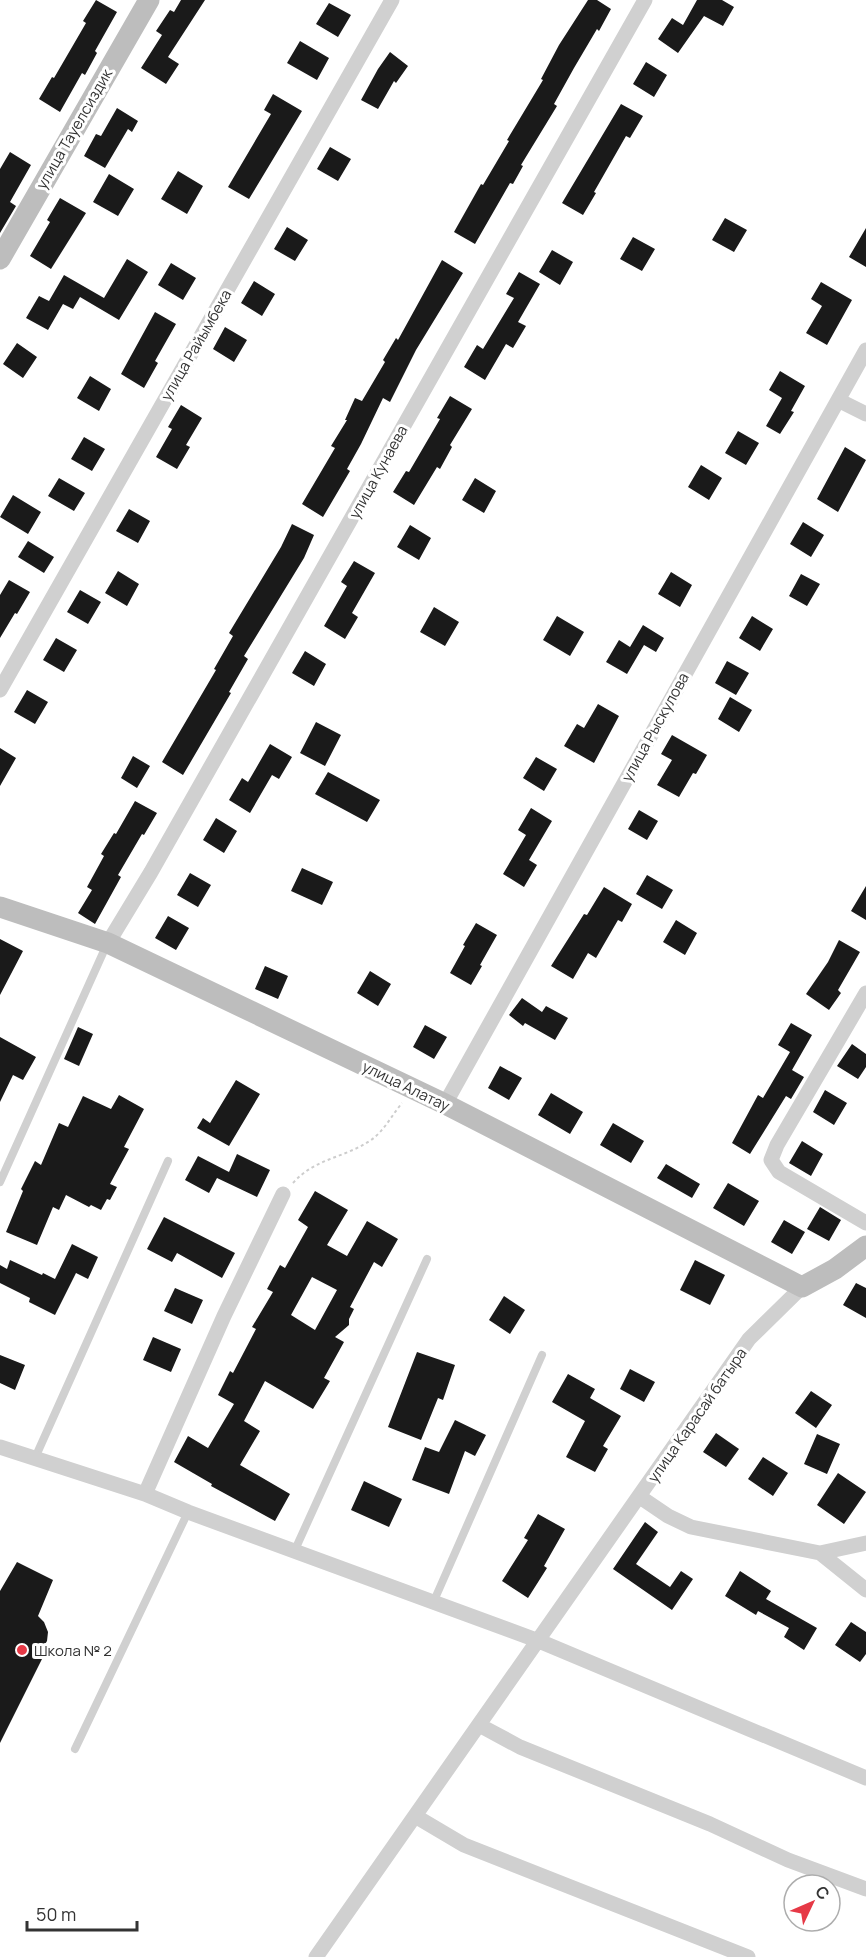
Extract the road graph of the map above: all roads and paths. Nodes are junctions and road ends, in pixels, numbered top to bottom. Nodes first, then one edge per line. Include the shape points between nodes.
1 (149, 0) edge
2 (392, 0) edge
3 (645, 0) edge
4 (0, 259) edge
5 (866, 350) edge
6 (838, 400) junction
7 (866, 414) edge
8 (0, 690) edge
9 (0, 907) edge
10 (108, 943) junction
11 (866, 993) edge
12 (414, 1089) junction
13 (445, 1104) junction
14 (168, 1161) dead end
15 (0, 1182) edge
16 (283, 1194) joint
17 (866, 1223) edge
18 (866, 1246) edge
19 (427, 1259) dead end
20 (802, 1287) junction
21 (542, 1355) dead end
22 (0, 1447) edge
23 (35, 1458) junction
24 (145, 1494) junction
25 (640, 1497) junction
26 (188, 1512) junction
27 (866, 1544) edge
28 (294, 1552) junction
29 (820, 1553) junction
30 (866, 1590) edge
31 (433, 1603) junction
32 (538, 1641) junction
33 (479, 1725) junction
34 (75, 1749) dead end
35 (866, 1778) edge
36 (415, 1816) junction
37 (866, 1889) edge
38 (316, 1957) edge
39 (748, 1957) edge

1 - 4 street, улица Тауелсиздик
2 - 8 street, улица Райымбека
3 - 10 street, улица Кунаева via 152,872
5 - 6 street, улица Рыскулова
6 - 7 street
6 - 13 street, улица Рыскулова
9 - 10 street, улица Алатау
10 - 12 street, улица Алатау
10 - 15 lane
11 - 17 street via 771,1161 778,1172
12 - 13 street, улица Алатау
12 - 16 path via 378,1134 350,1152 303,1172
13 - 20 street, улица Алатау
14 - 23 lane
16 - 24 street
18 - 20 street, улица Карасай батыра
19 - 28 lane
20 - 25 street, улица Карасай батыра via 749,1339
21 - 31 lane
22 - 23 street
23 - 24 street
24 - 26 street
25 - 29 street, улица Карасай батыра via 691,1527
25 - 32 street
26 - 28 street
26 - 34 lane
27 - 29 street
28 - 31 street
29 - 30 street, улица Карасай батыра
31 - 32 street
32 - 33 street
32 - 35 street
33 - 36 street
33 - 37 street via 520,1747
36 - 38 street
36 - 39 street via 464,1845

